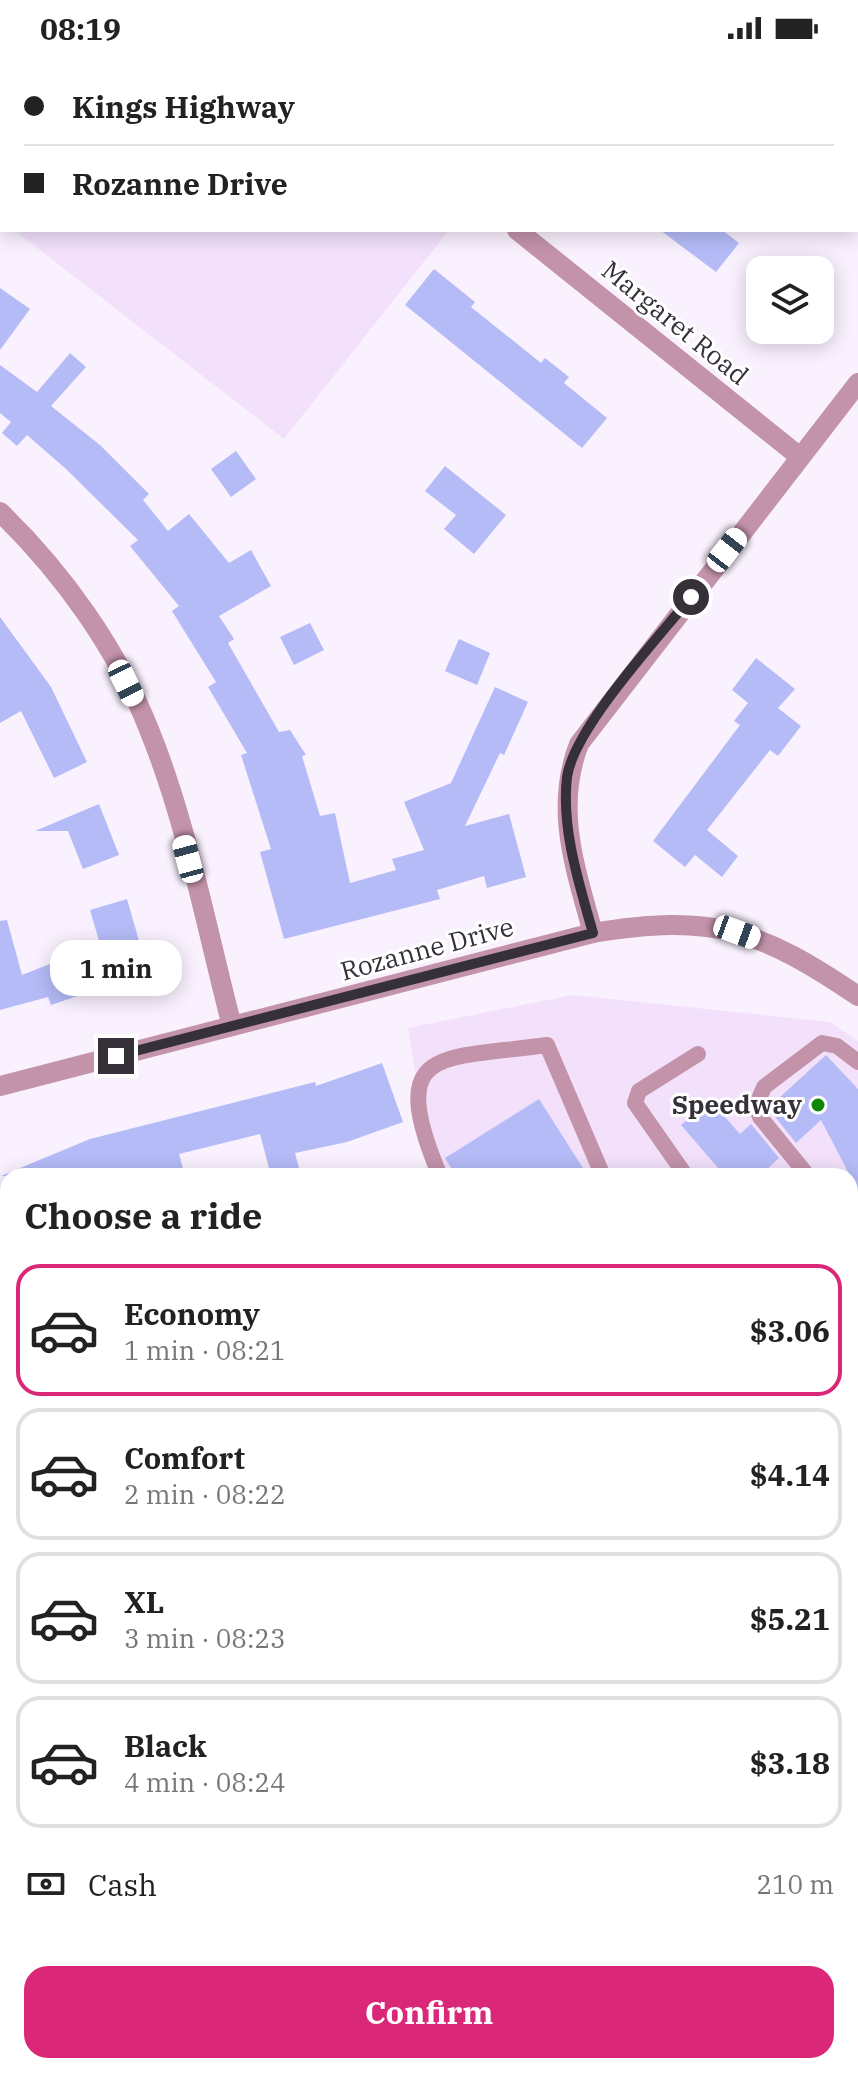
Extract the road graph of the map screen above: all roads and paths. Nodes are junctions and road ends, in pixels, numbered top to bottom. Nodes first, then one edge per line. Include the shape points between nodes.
1 (519, 232) edge
2 (858, 383) edge
3 (800, 457) junction
4 (0, 512) edge
5 (593, 933) junction
6 (858, 996) edge
7 (232, 1026) junction
8 (698, 1054) dead end
9 (858, 1062) edge
10 (0, 1086) edge
11 (438, 1168) edge
12 (600, 1168) edge
13 (680, 1168) edge
14 (801, 1168) edge

1 - 3 street, Margaret Road
2 - 3 street
3 - 5 street via 579,744 568,774 566,816
4 - 7 street via 83,609 150,730
5 - 6 street, Rozanne Drive via 680,922 737,932 800,958
5 - 7 street, Rozanne Drive
7 - 10 street, Rozanne Drive
8 - 13 lane via 639,1091 635,1103
9 - 14 lane via 837,1046 822,1043 764,1087 756,1106 760,1117
11 - 12 lane via 416,1097 420,1077 442,1060 547,1045

